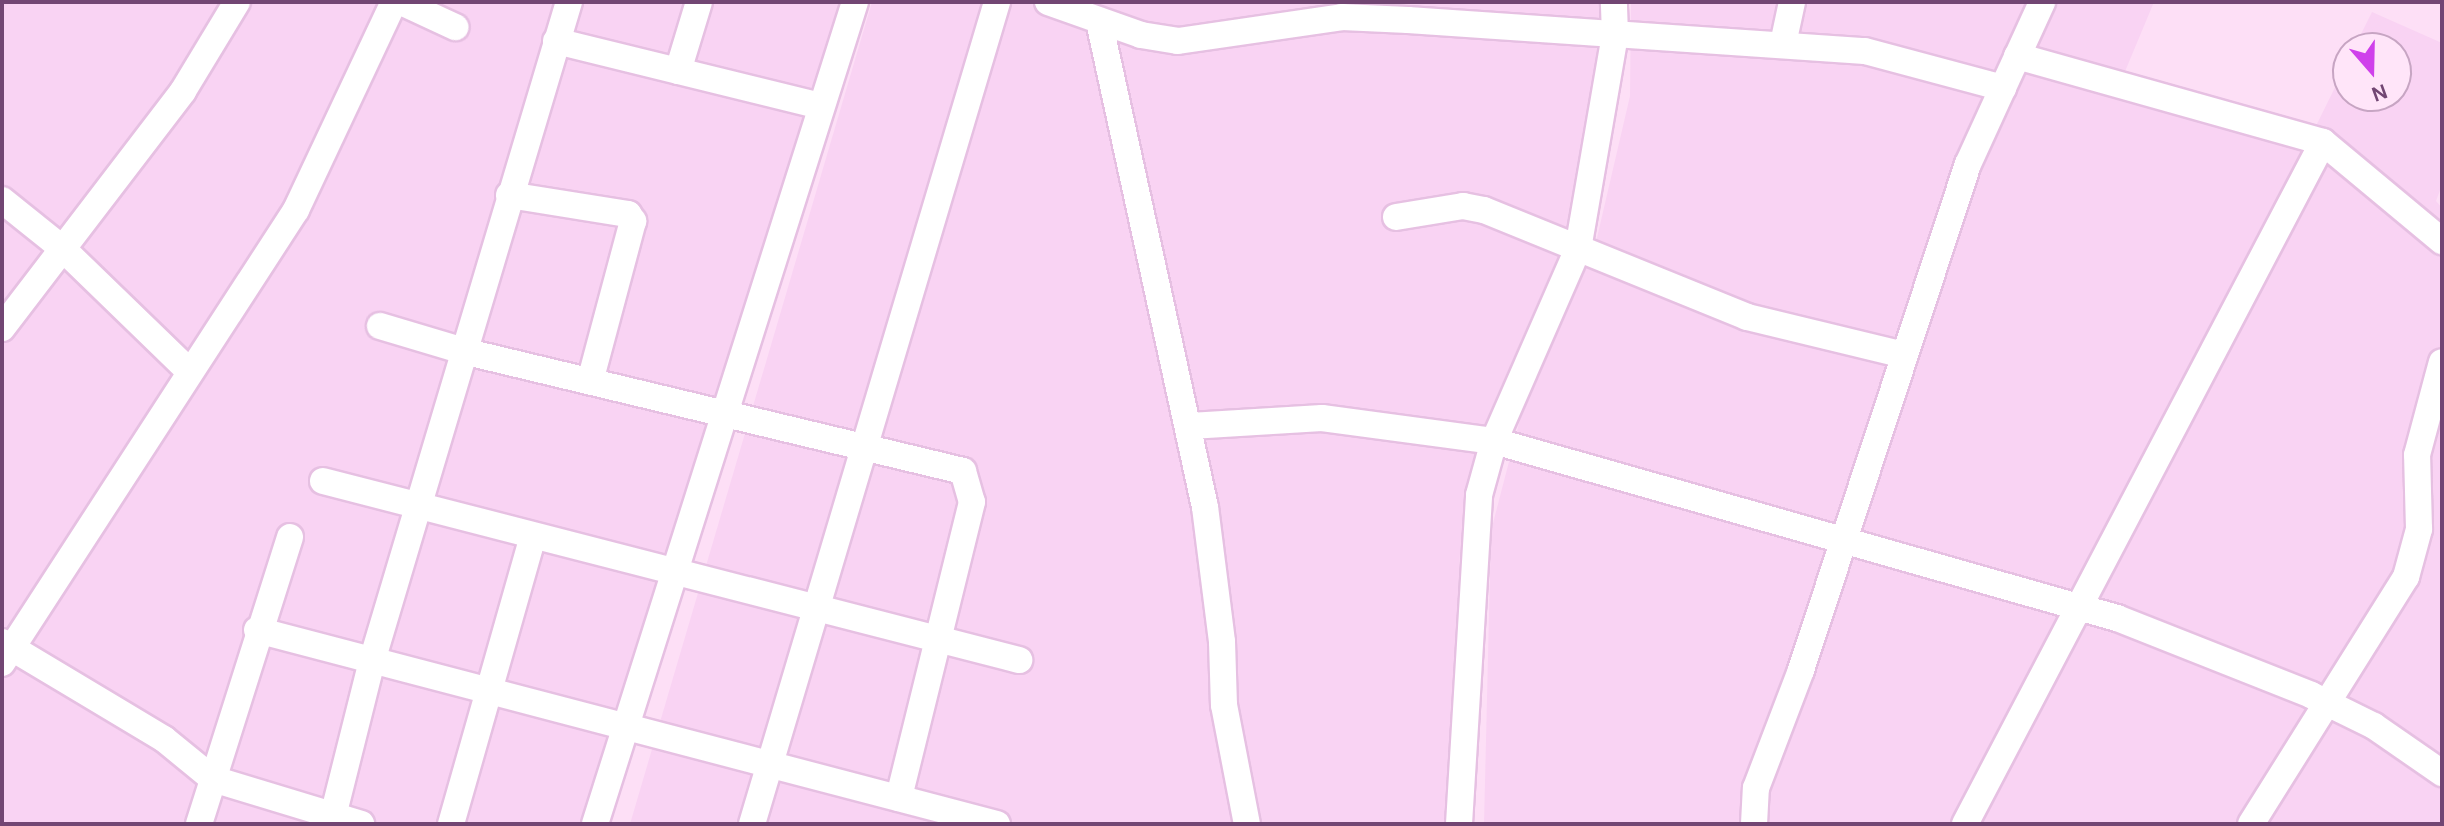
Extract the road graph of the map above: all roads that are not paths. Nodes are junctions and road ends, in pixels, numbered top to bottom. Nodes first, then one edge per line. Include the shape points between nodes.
1 (237, 2) edge
2 (394, 2) edge
3 (401, 2) edge
4 (569, 2) edge
5 (699, 2) edge
6 (855, 2) edge
7 (997, 2) edge
8 (1048, 2) edge
9 (1614, 2) edge
10 (1792, 2) edge
11 (2042, 2) edge
12 (1306, 12) edge
13 (1099, 21) junction
14 (455, 27) dead end
15 (1615, 35) junction
16 (556, 41) junction
17 (1783, 44) junction
18 (2017, 56) junction
19 (678, 71) junction
20 (2003, 88) junction
21 (820, 106) junction
22 (2323, 142) junction
23 (509, 195) junction
24 (2, 200) edge
25 (1396, 217) dead end
26 (2442, 241) edge
27 (62, 248) junction
28 (1578, 249) junction
29 (380, 326) dead end
30 (2, 328) edge
31 (467, 352) junction
32 (1904, 355) junction
33 (2442, 362) edge
34 (189, 371) junction
35 (590, 381) junction
36 (724, 413) junction
37 (1190, 426) junction
38 (1494, 441) junction
39 (863, 447) junction
40 (323, 481) dead end
41 (420, 507) junction
42 (290, 537) dead end
43 (533, 537) junction
44 (1843, 539) junction
45 (674, 574) junction
46 (2077, 606) junction
47 (815, 612) junction
48 (257, 630) junction
49 (940, 642) junction
50 (5, 651) edge
51 (1019, 660) dead end
52 (372, 661) junction
53 (488, 693) junction
54 (2327, 703) junction
55 (624, 730) junction
56 (770, 764) junction
57 (2442, 773) edge
58 (213, 779) junction
59 (899, 798) junction
60 (332, 820) edge
61 (199, 824) edge
62 (361, 824) edge
63 (451, 824) edge
64 (595, 824) edge
65 (752, 824) edge
66 (997, 824) edge
67 (1247, 824) edge
68 (1459, 824) edge
69 (1754, 824) edge
70 (1965, 824) edge
71 (2251, 824) edge

1 - 27 street via 183,91
2 - 34 street via 296,210
3 - 14 street
4 - 16 street
5 - 19 street
6 - 21 street
7 - 39 street
8 - 13 street
9 - 15 street
10 - 17 street
11 - 18 street
12 - 13 street via 1178,41
12 - 15 street
13 - 37 street
15 - 17 street
15 - 28 street
16 - 19 street
16 - 23 street
17 - 20 street via 1865,51
18 - 20 street
18 - 22 street
19 - 21 street
20 - 32 street via 1968,164
21 - 36 street
22 - 26 street
22 - 46 street
23 - 31 street
23 - 35 street via 628,214 633,221
24 - 27 street
25 - 28 street via 1463,206
27 - 30 street
27 - 34 street
28 - 32 street via 1747,317
28 - 38 street
29 - 31 street
31 - 35 street
31 - 41 street
32 - 44 street
33 - 54 street via 2417,455 2419,529 2414,554 2394,600
34 - 50 street
35 - 36 street
36 - 39 street
36 - 45 street
37 - 38 street via 1322,418
37 - 67 street via 1215,582 1224,705
38 - 44 street
38 - 68 street via 1479,495
39 - 47 street
39 - 49 street via 963,471 972,489
40 - 41 street
41 - 43 street
41 - 52 street
42 - 48 street
43 - 45 street
43 - 53 street
44 - 46 street
44 - 69 street via 1756,788
45 - 47 street
45 - 55 street
46 - 54 street
46 - 70 street
47 - 49 street
47 - 56 street
48 - 52 street
48 - 58 street
49 - 51 street
49 - 59 street
50 - 58 street via 164,739
52 - 53 street
52 - 60 street
53 - 55 street
53 - 63 street
54 - 57 street via 2374,726
54 - 71 street
55 - 56 street
55 - 64 street
56 - 59 street
56 - 65 street
58 - 60 street
58 - 61 street
59 - 66 street
60 - 62 street

